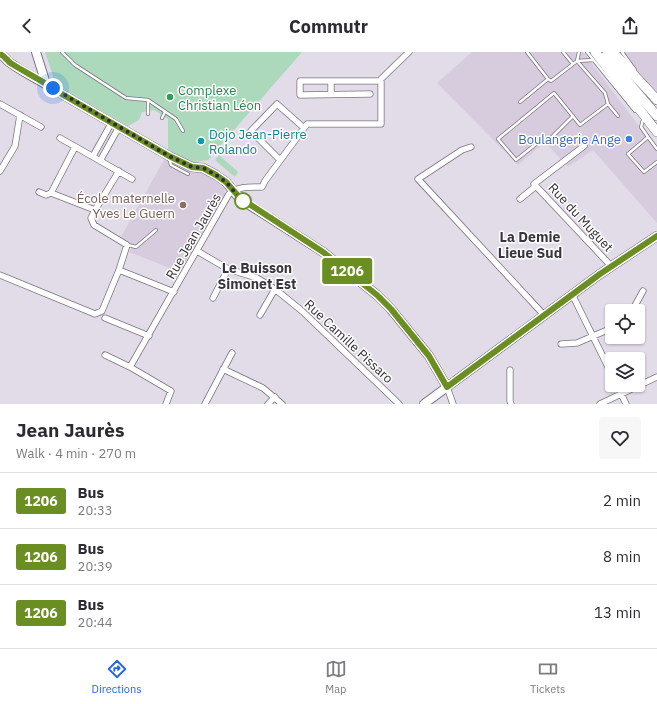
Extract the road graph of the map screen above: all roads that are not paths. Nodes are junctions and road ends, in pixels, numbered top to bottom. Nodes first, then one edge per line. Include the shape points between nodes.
1 (36, 52) edge
2 (62, 52) edge
3 (409, 52) edge
4 (527, 52) edge
5 (563, 52) edge
6 (579, 52) edge
7 (587, 52) edge
8 (602, 52) edge
9 (608, 52) edge
10 (613, 52) edge
11 (622, 52) edge
12 (0, 54) edge
13 (594, 56) edge
14 (577, 61) junction
15 (573, 64) junction
16 (42, 71) junction
17 (34, 78) junction
18 (548, 79) junction
19 (331, 81) junction
20 (381, 81) junction
21 (46, 84) junction
22 (331, 94) junction
23 (370, 94) dead end
24 (655, 98) edge
25 (148, 100) junction
26 (520, 102) dead end
27 (0, 104) edge
28 (608, 104) junction
29 (165, 112) junction
30 (657, 112) edge
31 (148, 114) dead end
32 (638, 114) dead end
33 (20, 115) junction
34 (573, 116) junction
35 (618, 116) dead end
36 (657, 116) edge
37 (162, 118) dead end
38 (115, 124) junction
39 (41, 128) dead end
40 (304, 128) junction
41 (183, 130) dead end
42 (657, 133) edge
43 (648, 137) junction
44 (60, 138) dead end
45 (584, 146) dead end
46 (75, 147) junction
47 (471, 147) dead end
48 (657, 149) edge
49 (93, 156) junction
50 (169, 156) junction
51 (280, 160) junction
52 (100, 161) junction
53 (657, 162) edge
54 (0, 170) edge
55 (119, 171) junction
56 (188, 174) dead end
57 (132, 179) dead end
58 (535, 185) junction
59 (233, 191) junction
60 (39, 192) dead end
61 (51, 193) junction
62 (520, 199) dead end
63 (95, 210) junction
64 (156, 230) dead end
65 (657, 236) edge
66 (127, 245) junction
67 (197, 251) junction
68 (612, 267) junction
69 (228, 269) junction
70 (119, 270) junction
71 (0, 275) edge
72 (275, 289) junction
73 (643, 291) dead end
74 (174, 292) junction
75 (572, 294) junction
76 (213, 298) dead end
77 (636, 304) edge
78 (260, 315) dead end
79 (544, 315) junction
80 (105, 318) dead end
81 (605, 331) edge
82 (149, 336) junction
83 (593, 337) junction
84 (560, 344) dead end
85 (232, 353) dead end
86 (105, 355) dead end
87 (605, 361) edge
88 (130, 368) junction
89 (223, 369) junction
90 (510, 370) dead end
91 (657, 377) edge
92 (447, 387) junction
93 (621, 394) junction
94 (275, 397) junction
95 (166, 404) edge
96 (205, 404) edge
97 (268, 404) edge
98 (282, 404) edge
99 (399, 404) edge
100 (424, 404) edge
101 (453, 404) edge
102 (511, 404) edge
103 (600, 404) edge
104 (626, 404) edge

1 - 16 street
2 - 25 lane via 75,65 126,98
3 - 20 street
4 - 18 lane
5 - 15 lane
6 - 14 lane
7 - 13 lane
8 - 36 main road
9 - 30 main road
10 - 24 main road
11 - 24 lane
12 - 17 street
13 - 14 lane
13 - 32 lane
13 - 42 main road
14 - 15 lane
14 - 28 lane via 605,93
15 - 18 lane via 551,82
16 - 17 street
16 - 21 street
17 - 21 street
18 - 26 lane
19 - 20 street
19 - 22 street
19 - 22 street via 300,81 300,95
20 - 40 street via 381,124 307,124
21 - 38 street
22 - 23 street
25 - 29 lane
25 - 31 lane
27 - 33 street
28 - 34 lane via 580,125
28 - 35 lane
29 - 37 lane
29 - 41 lane via 176,119
33 - 39 street
33 - 54 street via 15,146
34 - 34 lane via 554,93 498,139 516,160 541,140 549,140
38 - 49 street
38 - 50 street
38 - 52 street
40 - 51 street
40 - 51 street via 277,104 251,131
42 - 43 lane via 643,120 641,127
43 - 48 lane
43 - 53 lane via 628,154 644,172
44 - 46 street
45 - 58 street
46 - 49 street
46 - 61 street
47 - 79 street via 462,150 418,179
49 - 52 street
50 - 56 lane via 171,165
50 - 59 street via 192,167 203,168 226,182
51 - 59 street via 262,187 247,187
52 - 55 street
55 - 57 street
55 - 63 street
58 - 62 street
58 - 68 street, Rue du Muguet
59 - 67 street, Rue Jean Jaurès
59 - 92 street via 313,245 377,295 418,341
60 - 61 street via 46,195
61 - 63 street
63 - 66 street via 91,218 94,225
64 - 66 lane via 136,247
65 - 68 street
66 - 70 street
67 - 69 street, Rue Camille Pissaro
67 - 74 street, Rue Jean Jaurès
68 - 75 street
69 - 72 street, Rue Camille Pissaro via 257,278
69 - 76 street
70 - 71 street via 102,311 95,314
70 - 74 street, Rue Jean Jaurès
72 - 78 street
72 - 99 street, Rue Camille Pissaro via 302,311
73 - 77 street
74 - 82 street, Rue Jean Jaurès
75 - 79 street
75 - 83 street
79 - 92 street
80 - 82 street
81 - 83 street
82 - 88 street, Rue Jean Jaurès
83 - 84 street via 577,343
83 - 87 street
85 - 89 street
86 - 88 street
88 - 95 street via 171,391
89 - 94 street via 263,388
89 - 96 street
90 - 102 street
91 - 93 street
92 - 100 street
92 - 101 street
93 - 103 street
93 - 104 street
94 - 97 street
94 - 98 street

